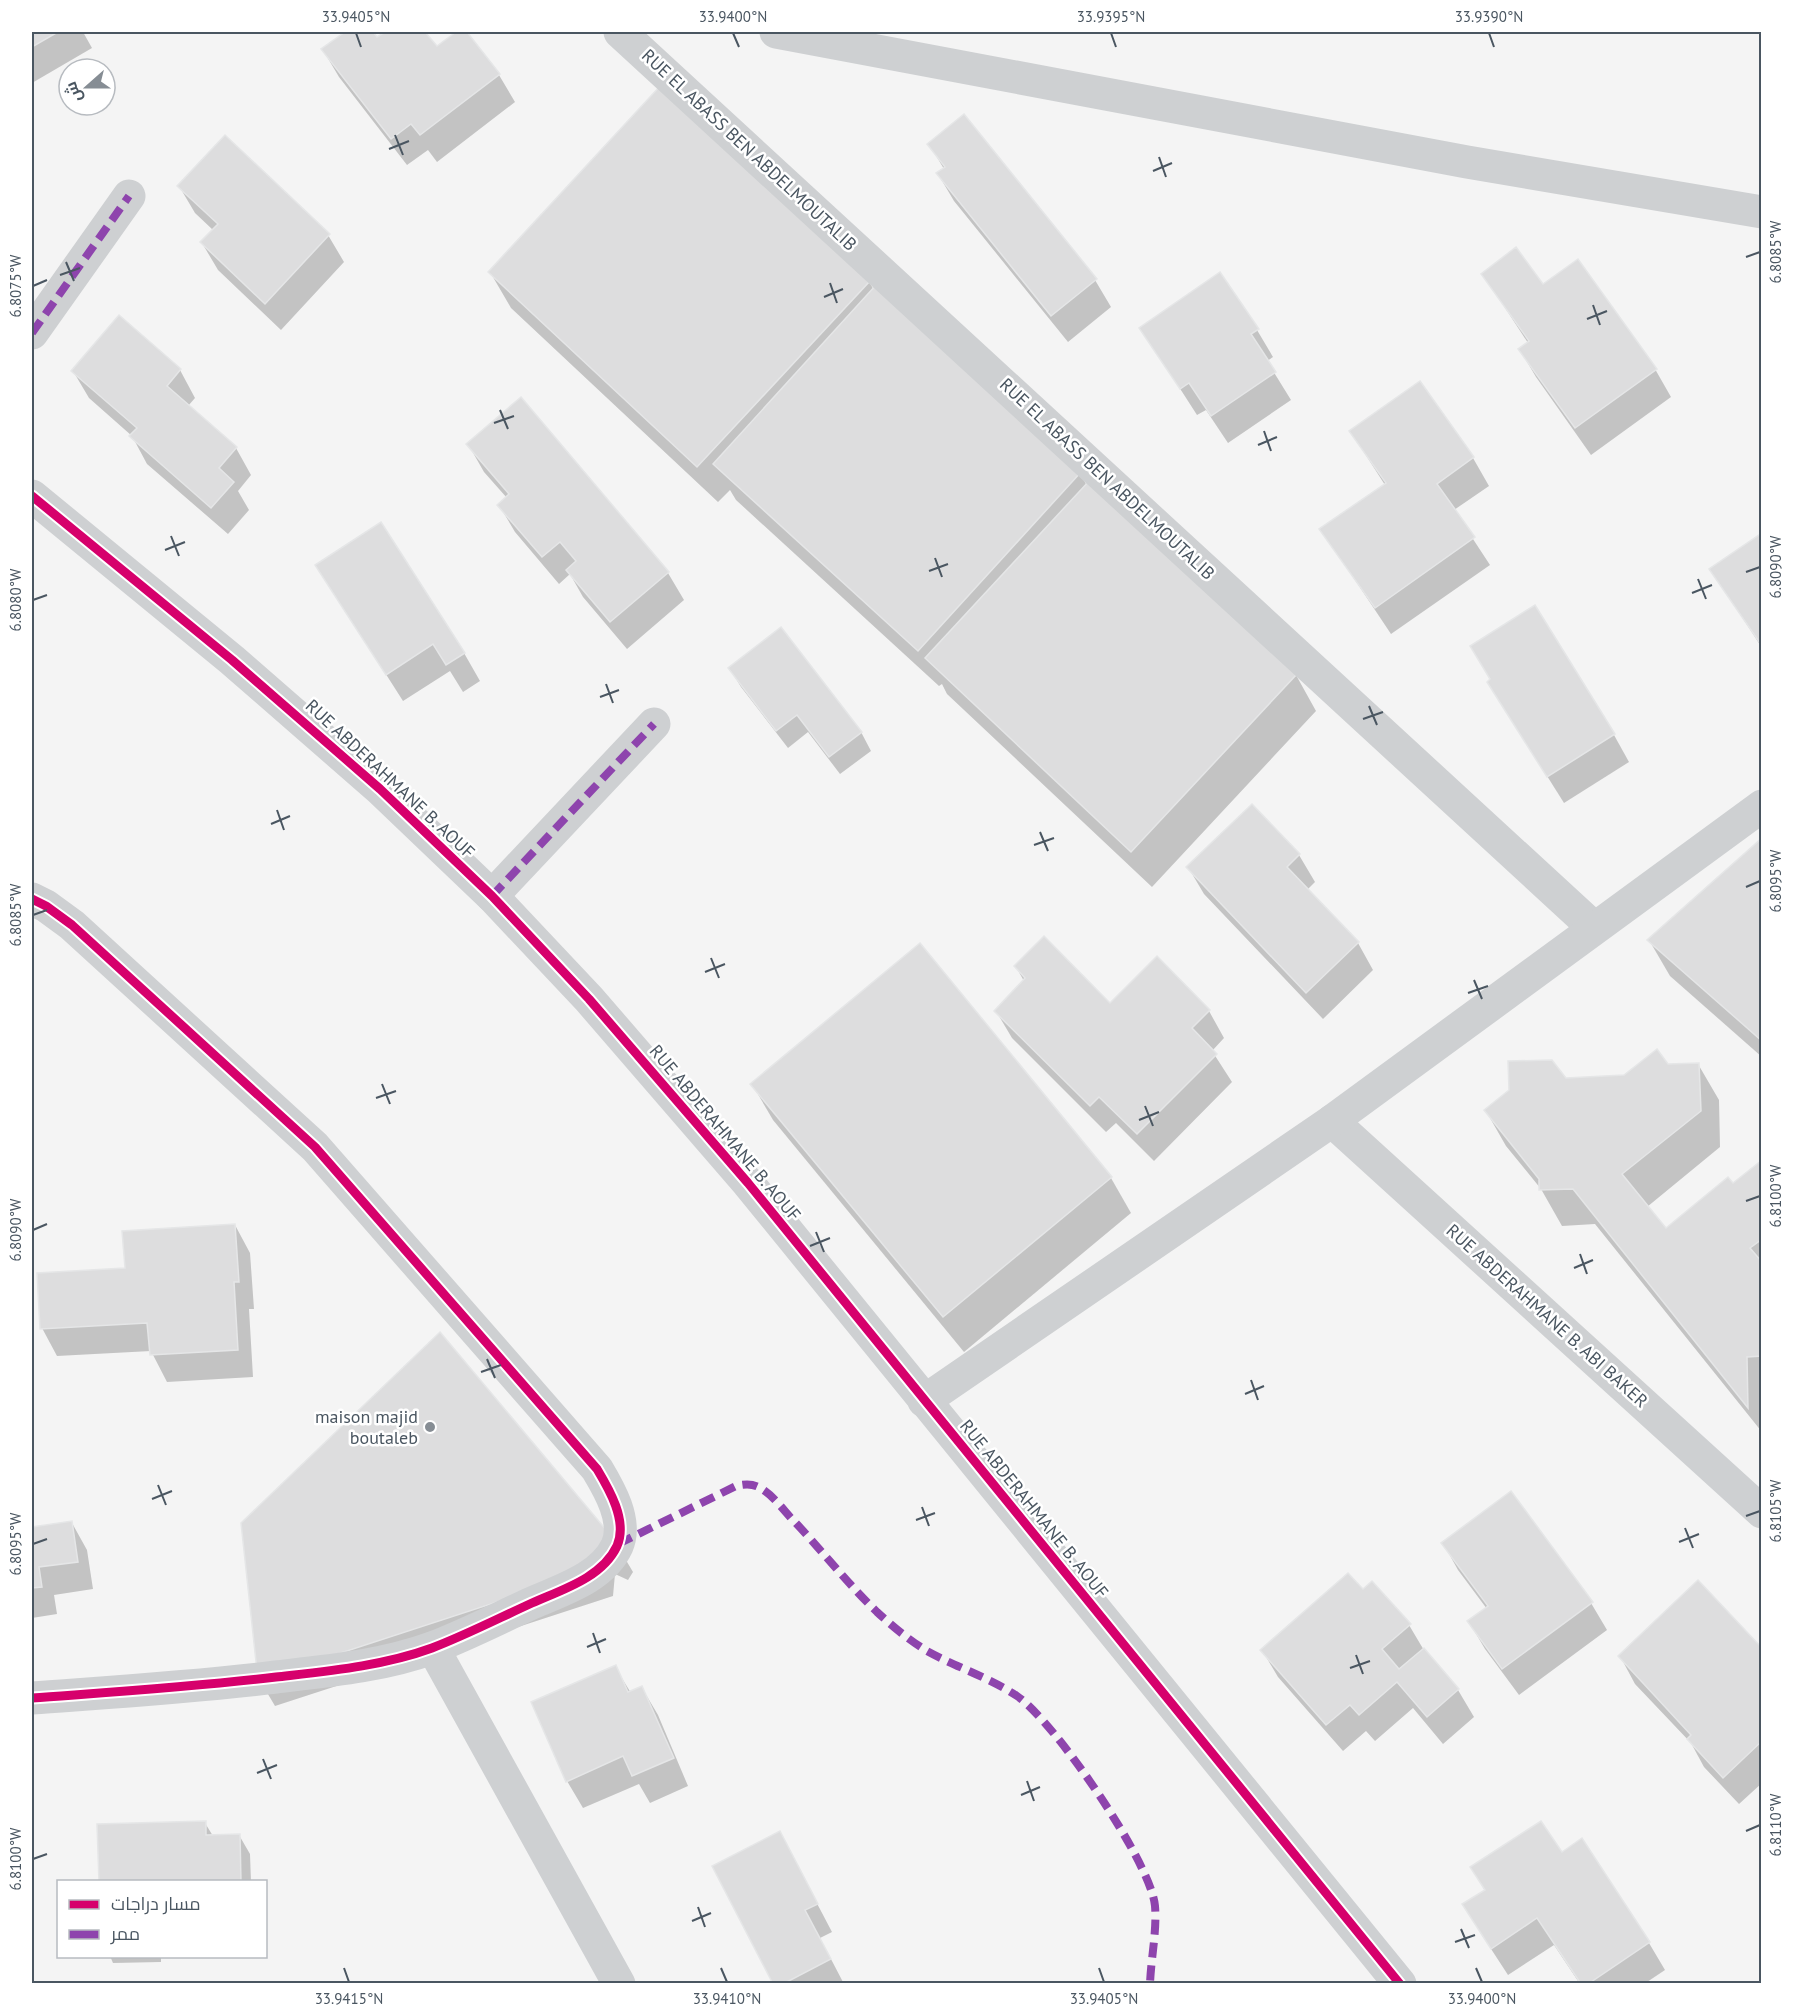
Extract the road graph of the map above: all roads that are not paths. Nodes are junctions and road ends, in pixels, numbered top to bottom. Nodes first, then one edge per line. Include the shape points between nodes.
1 (620, 32) edge
2 (776, 32) edge
3 (129, 196) dead end
4 (1761, 213) edge
5 (32, 333) edge
6 (32, 496) edge
7 (654, 724) dead end
8 (1761, 806) edge
9 (492, 896) junction
10 (32, 899) edge
11 (1593, 927) junction
12 (1332, 1120) junction
13 (924, 1401) junction
14 (1761, 1512) edge
15 (433, 1648) junction
16 (32, 1698) edge
17 (619, 1983) edge
18 (1401, 1983) edge

1 - 11 street, RUE EL ABASS BEN ABDELMOUTALIB
2 - 4 street
3 - 5 street
6 - 9 street, RUE ABDERAHMANE B. AOUF via 314,729
7 - 9 street
8 - 11 street
9 - 13 street, RUE ABDERAHMANE B. AOUF via 675,1096
10 - 15 street via 72,925 315,1147 597,1469 607,1486 619,1520 618,1544 598,1569 575,1584
11 - 12 street
12 - 13 street
12 - 14 street, RUE ABDERAHMANE B. ABI BAKER
13 - 18 street, RUE ABDERAHMANE B. AOUF
15 - 16 street via 316,1673 196,1687
15 - 17 street

